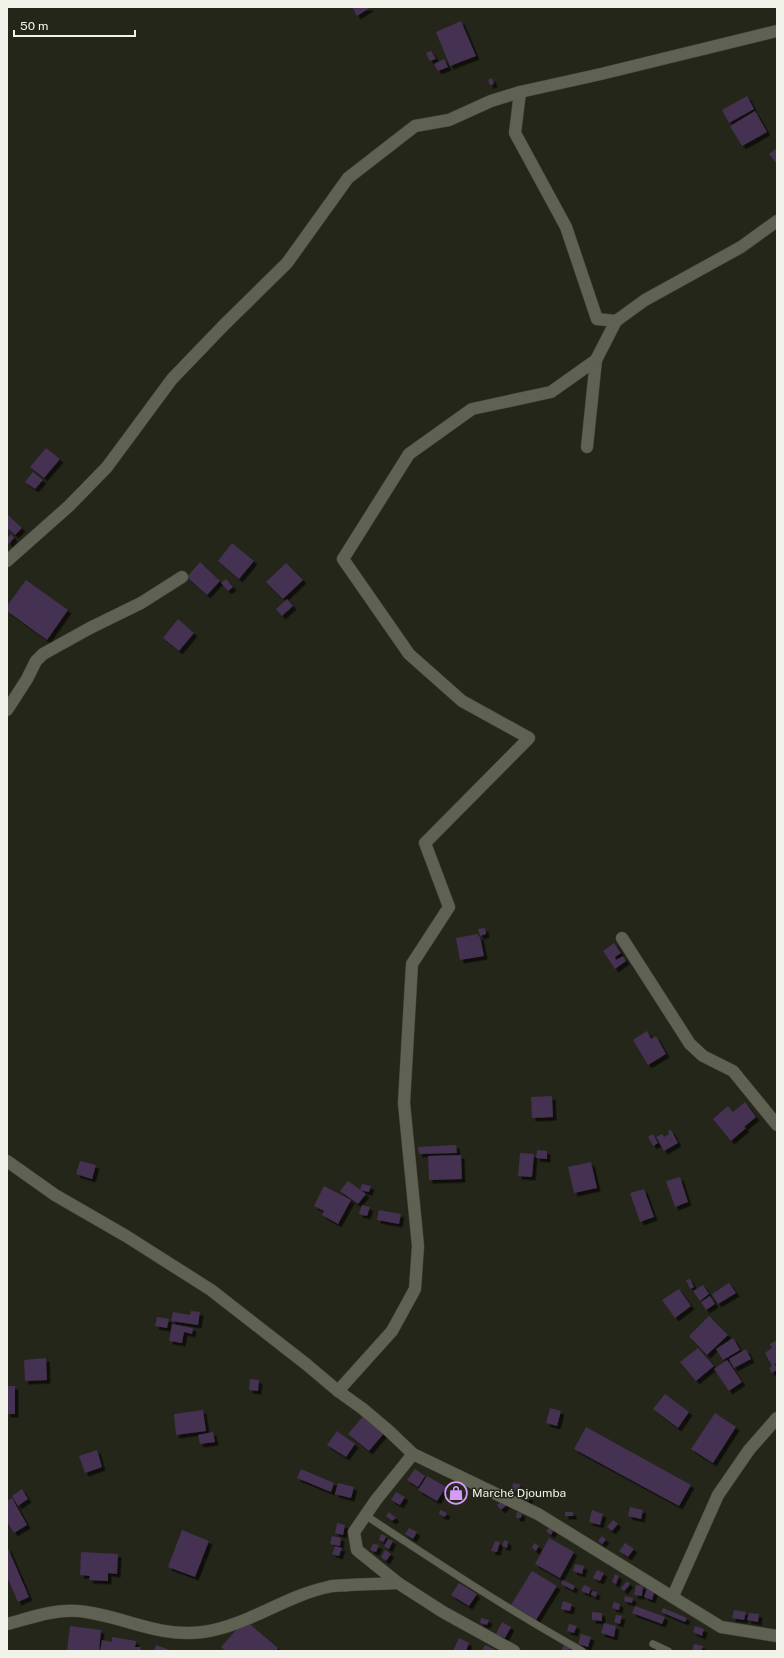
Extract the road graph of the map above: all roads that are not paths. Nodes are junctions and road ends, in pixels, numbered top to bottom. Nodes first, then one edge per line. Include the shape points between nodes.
1 (777, 31) edge
2 (520, 92) junction
3 (777, 221) edge
4 (616, 321) junction
5 (596, 360) junction
6 (587, 447) dead end
7 (7, 561) edge
8 (182, 577) dead end
9 (7, 710) edge
10 (622, 938) dead end
11 (777, 1125) edge
12 (7, 1161) edge
13 (338, 1391) junction
14 (777, 1418) edge
15 (413, 1454) junction
16 (365, 1515) junction
17 (398, 1583) junction
18 (673, 1596) junction
19 (7, 1624) edge
20 (777, 1636) edge
21 (653, 1644) dead end
22 (514, 1651) edge
23 (582, 1651) edge
24 (668, 1651) edge

1 - 2 street
2 - 4 street via 515,133 566,228 597,319
2 - 7 street via 491,101 449,120 415,126 348,178 287,263 172,379 106,467 69,506
3 - 4 street via 741,247 645,300
4 - 5 street
5 - 6 street
5 - 13 street via 551,392 472,409 409,454 344,559 409,654 462,701 529,738 425,843 449,907 412,964 404,1103 418,1246 415,1288 392,1331
8 - 9 street via 140,603 43,654 36,661
10 - 11 street via 690,1044 704,1056 733,1071
12 - 13 street via 55,1195 211,1290
13 - 15 street via 384,1426
14 - 18 street via 749,1450 718,1495
15 - 16 street
15 - 18 street via 538,1514
16 - 17 street via 354,1532 357,1550
16 - 23 lane via 501,1604
17 - 19 street via 329,1587 220,1628 202,1632 171,1633 78,1611 59,1611
17 - 22 street via 443,1612
18 - 20 street via 722,1627
21 - 24 lane

